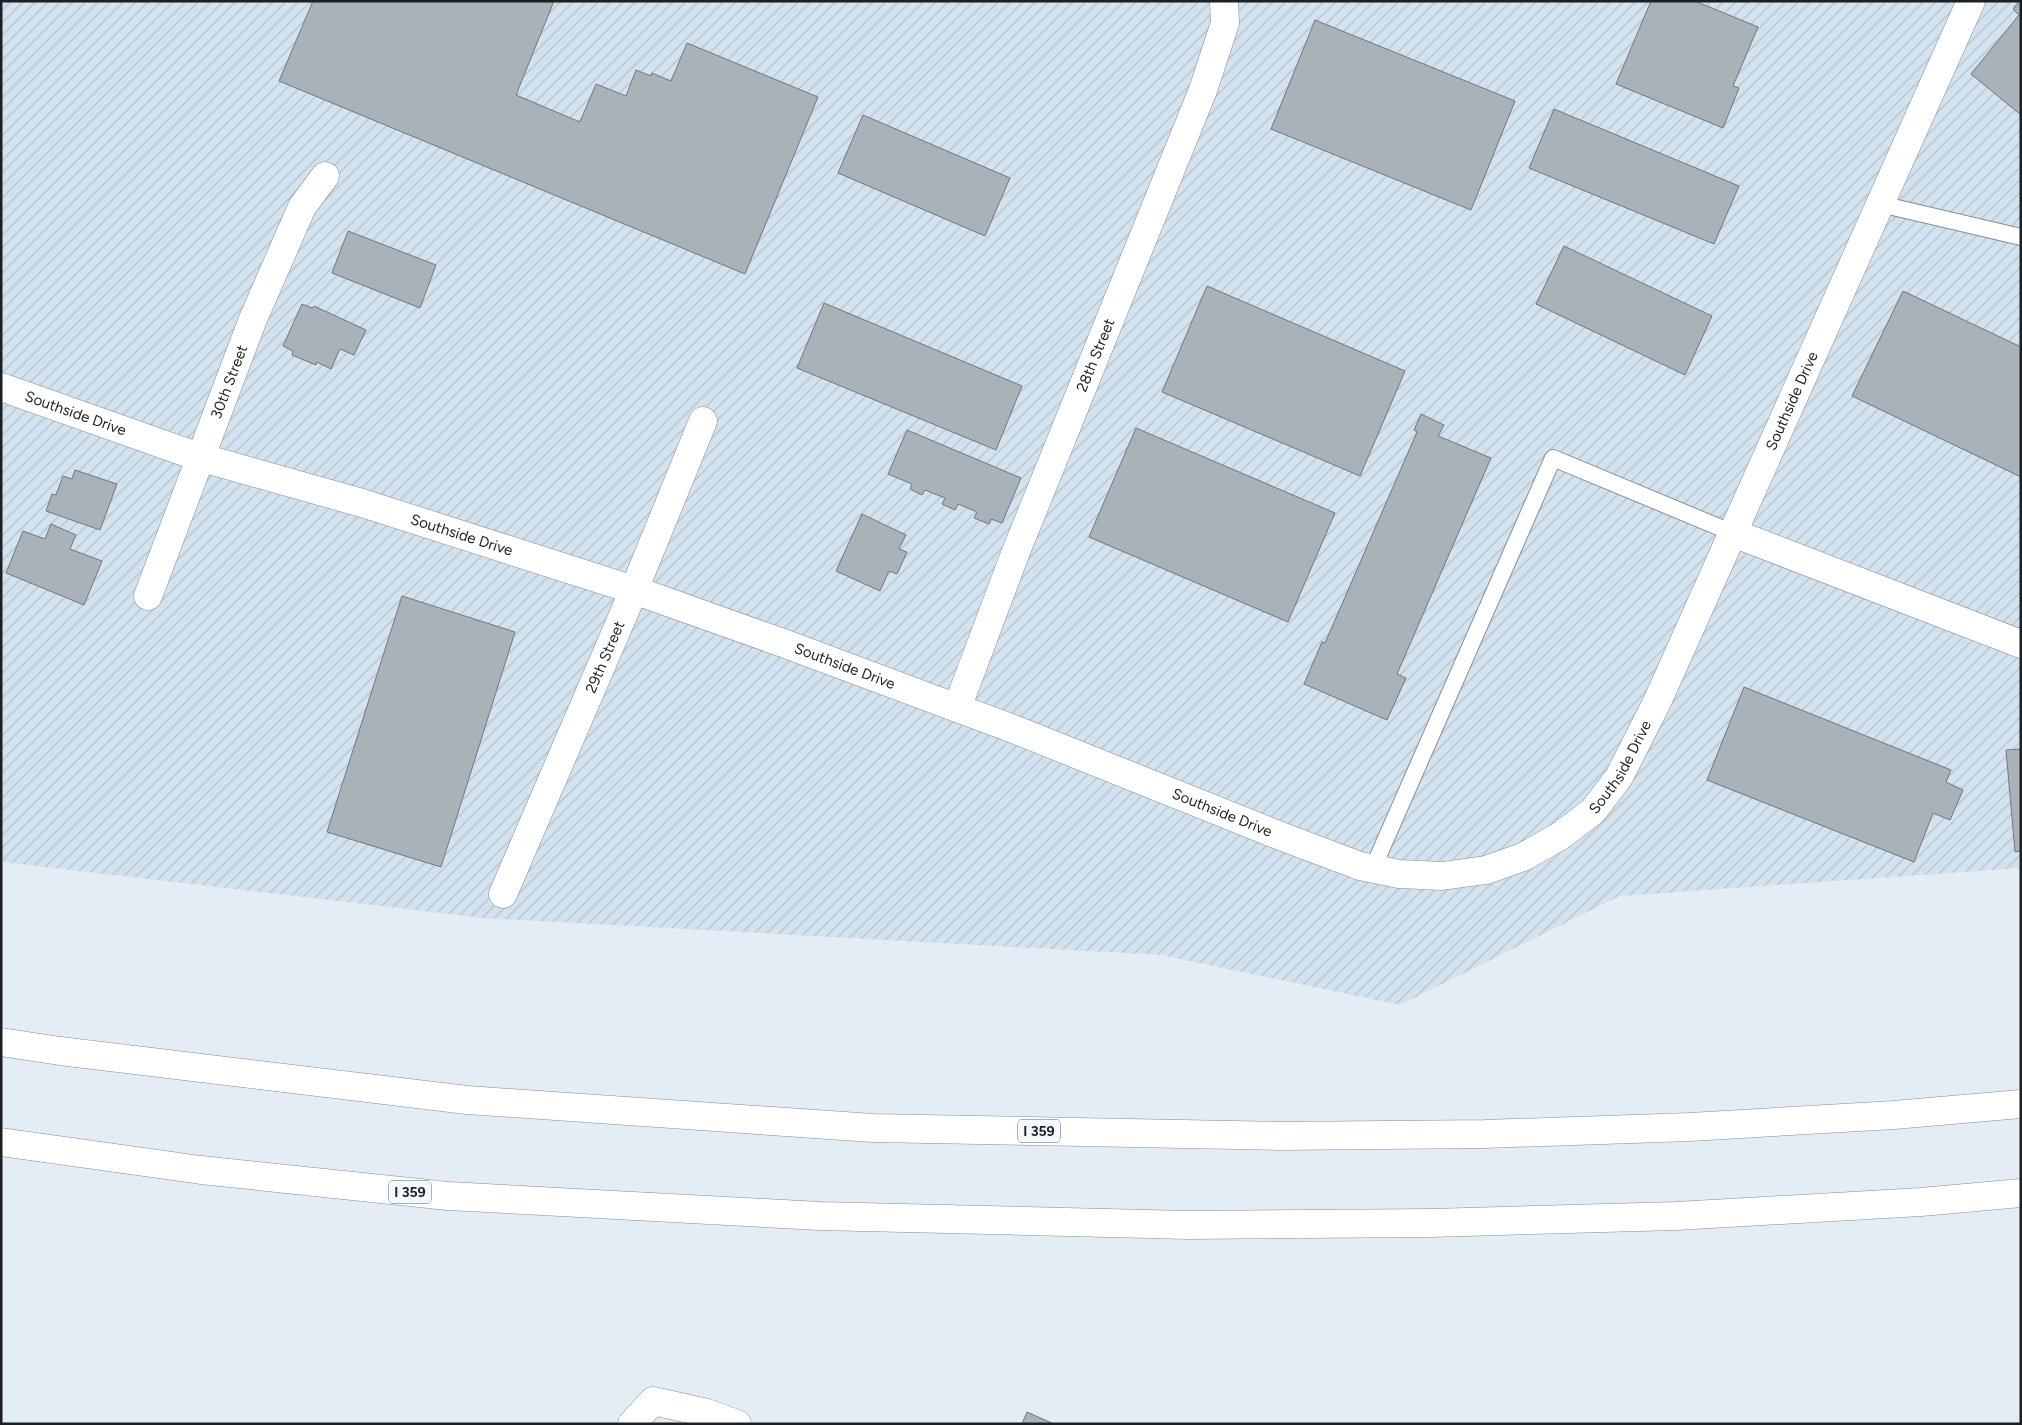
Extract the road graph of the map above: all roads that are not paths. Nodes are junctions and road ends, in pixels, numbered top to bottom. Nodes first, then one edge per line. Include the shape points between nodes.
1 (1224, 1) edge
2 (1970, 1) edge
3 (325, 176) dead end
4 (1880, 204) junction
5 (2021, 237) edge
6 (1, 387) edge
7 (703, 421) dead end
8 (199, 457) junction
9 (1733, 533) junction
10 (634, 590) junction
11 (148, 596) dead end
12 (2021, 644) edge
13 (957, 708) junction
14 (1374, 868) junction
15 (502, 894) dead end
16 (1, 1042) edge
17 (2021, 1104) edge
18 (1, 1142) edge
19 (2021, 1193) edge
20 (632, 1424) edge
21 (737, 1424) edge

1 - 13 main road, 28th Street via 1225,23 1202,90 1018,545
2 - 4 main road, Southside Drive
3 - 8 main road, 30th Street via 302,207 253,319
4 - 5 lane
4 - 9 main road, Southside Drive
6 - 8 main road, Southside Drive
7 - 10 main road, 29th Street
8 - 10 main road, Southside Drive via 362,503
8 - 11 main road, 30th Street
9 - 12 main road
9 - 14 main road, Southside Drive via 1657,702 1619,777 1593,811 1560,836 1523,857 1486,870 1442,876 1400,874
9 - 14 lane via 1553,458
10 - 13 main road, Southside Drive
10 - 15 main road, 29th Street
13 - 14 main road, Southside Drive via 1283,837 1360,866
16 - 17 main road, I 359 via 60,1052 467,1100 873,1128 1282,1136 1485,1134 1690,1127
18 - 19 main road, I 359 via 201,1170 448,1196 820,1216 1188,1225 1431,1223 1676,1216
20 - 21 main road via 653,1401 707,1413

